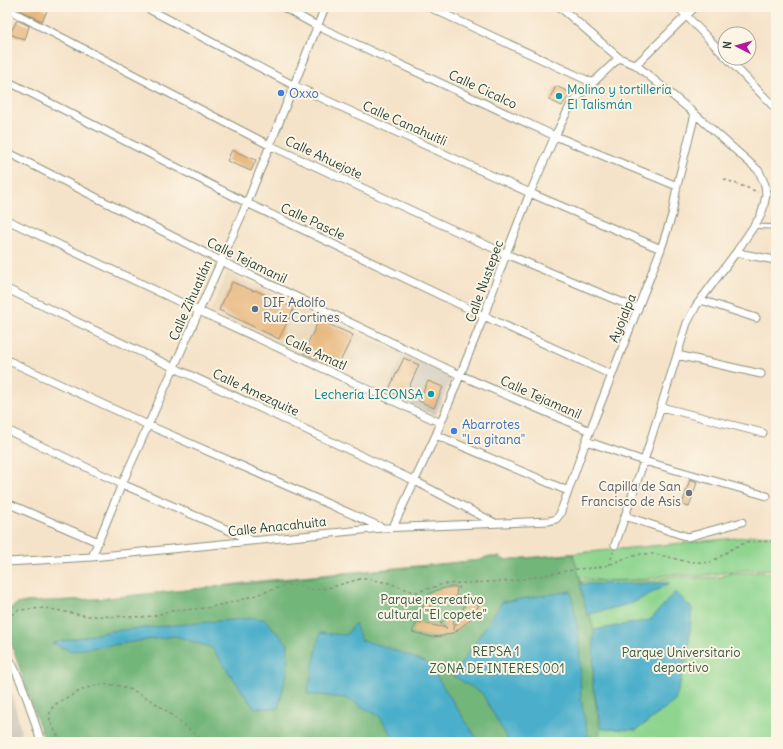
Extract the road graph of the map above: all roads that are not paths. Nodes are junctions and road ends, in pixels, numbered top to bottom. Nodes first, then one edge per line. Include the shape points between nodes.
1 (145, 7) edge
2 (283, 7) edge
3 (325, 7) edge
4 (429, 7) edge
5 (560, 7) edge
6 (678, 7) edge
7 (695, 7) edge
8 (8, 9) edge
9 (686, 15) junction
10 (317, 26) junction
11 (717, 48) edge
12 (619, 58) junction
13 (636, 65) junction
14 (735, 66) edge
15 (7, 81) edge
16 (593, 83) junction
17 (293, 85) junction
18 (776, 109) edge
19 (695, 114) junction
20 (555, 136) junction
21 (269, 145) junction
22 (7, 152) edge
23 (677, 186) junction
24 (530, 193) junction
25 (247, 203) junction
26 (7, 220) edge
27 (754, 226) junction
28 (776, 227) edge
29 (661, 249) junction
30 (737, 251) junction
31 (506, 254) junction
32 (775, 260) dead end
33 (221, 261) junction
34 (7, 289) edge
35 (701, 300) junction
36 (638, 309) junction
37 (199, 311) junction
38 (484, 316) junction
39 (756, 318) dead end
40 (677, 355) junction
41 (7, 360) edge
42 (174, 367) junction
43 (612, 374) junction
44 (761, 374) dead end
45 (460, 375) junction
46 (661, 407) junction
47 (441, 423) junction
48 (148, 425) junction
49 (7, 430) edge
50 (590, 431) junction
51 (763, 433) dead end
52 (436, 435) junction
53 (586, 441) junction
54 (644, 461) junction
55 (415, 481) junction
56 (122, 484) junction
57 (568, 491) junction
58 (767, 496) dead end
59 (7, 504) edge
60 (625, 516) junction
61 (549, 520) joint
62 (493, 522) junction
63 (742, 522) dead end
64 (393, 527) junction
65 (382, 528) junction
66 (253, 541) junction
67 (98, 542) junction
68 (615, 545) road end
69 (92, 557) junction
70 (7, 562) edge
71 (7, 655) edge
72 (41, 742) edge

1 - 17 street, Calle Canahuitli
2 - 10 street, Calle Cicalco
3 - 10 street, Calle Zihuatlán
4 - 16 street
5 - 12 street
6 - 9 street
7 - 9 street
8 - 21 street, Calle Ahuejote
9 - 11 street
9 - 13 street
10 - 17 street, Calle Zihuatlán
10 - 20 street, Calle Cicalco
12 - 13 street
12 - 16 street, Calle Nustepec
13 - 19 street
14 - 18 street
15 - 25 street, Calle Pascle
16 - 20 street, Calle Nustepec via 570,106
17 - 21 street, Calle Zihuatlán
17 - 24 street, Calle Canahuitli
19 - 23 street, Ayojalpa
19 - 27 street via 759,171 766,195 763,209
20 - 23 street, Calle Cicalco
20 - 24 street, Calle Nustepec
21 - 25 street, Calle Zihuatlán
21 - 31 street, Calle Ahuejote
22 - 33 street, Calle Tejamanil
23 - 29 street, Ayojalpa via 672,215
24 - 29 street, Calle Canahuitli
24 - 31 street, Calle Nustepec
25 - 33 street, Calle Zihuatlán
25 - 38 street, Calle Pascle
26 - 37 street, Calle Amatl
27 - 28 lane
27 - 30 street
29 - 36 street, Ayojalpa
30 - 32 street
30 - 35 street
31 - 36 street, Calle Ahuejote
31 - 38 street, Calle Nustepec
33 - 37 street, Calle Zihuatlán
33 - 45 street, Calle Tejamanil
34 - 42 street, Calle Amezquite
35 - 39 street
35 - 40 street via 687,323
36 - 43 street, Ayojalpa
37 - 42 street, Calle Zihuatlán
37 - 47 street, Calle Amatl
38 - 43 street, Calle Pascle
38 - 45 street, Calle Nustepec
40 - 44 street
40 - 46 street
41 - 48 street
42 - 48 street, Calle Zihuatlán
42 - 55 street, Calle Amezquite
43 - 50 street, Ayojalpa
45 - 47 street, Calle Nustepec
45 - 50 street, Calle Tejamanil
46 - 51 street
46 - 54 street
47 - 52 street, Calle Nustepec
48 - 56 street, Calle Zihuatlán
48 - 65 street
49 - 56 street
50 - 53 street, Ayojalpa
52 - 55 street, Calle Nustepec
52 - 57 street
53 - 54 street
53 - 57 street, Ayojalpa
54 - 58 street
54 - 60 street
55 - 62 street, Calle Amezquite
55 - 64 street, Calle Nustepec
56 - 66 street
56 - 67 street, Calle Zihuatlán
57 - 61 street, Ayojalpa via 560,514 556,519
59 - 67 street
60 - 63 street via 688,537
60 - 68 street
61 - 62 street, Calle Anacahuita
62 - 64 street, Calle Anacahuita
64 - 65 street, Calle Anacahuita
65 - 66 street, Calle Anacahuita
66 - 69 street, Calle Anacahuita
67 - 69 street, Calle Zihuatlán
69 - 70 street, Calle Anacahuita
71 - 72 street via 14,667

